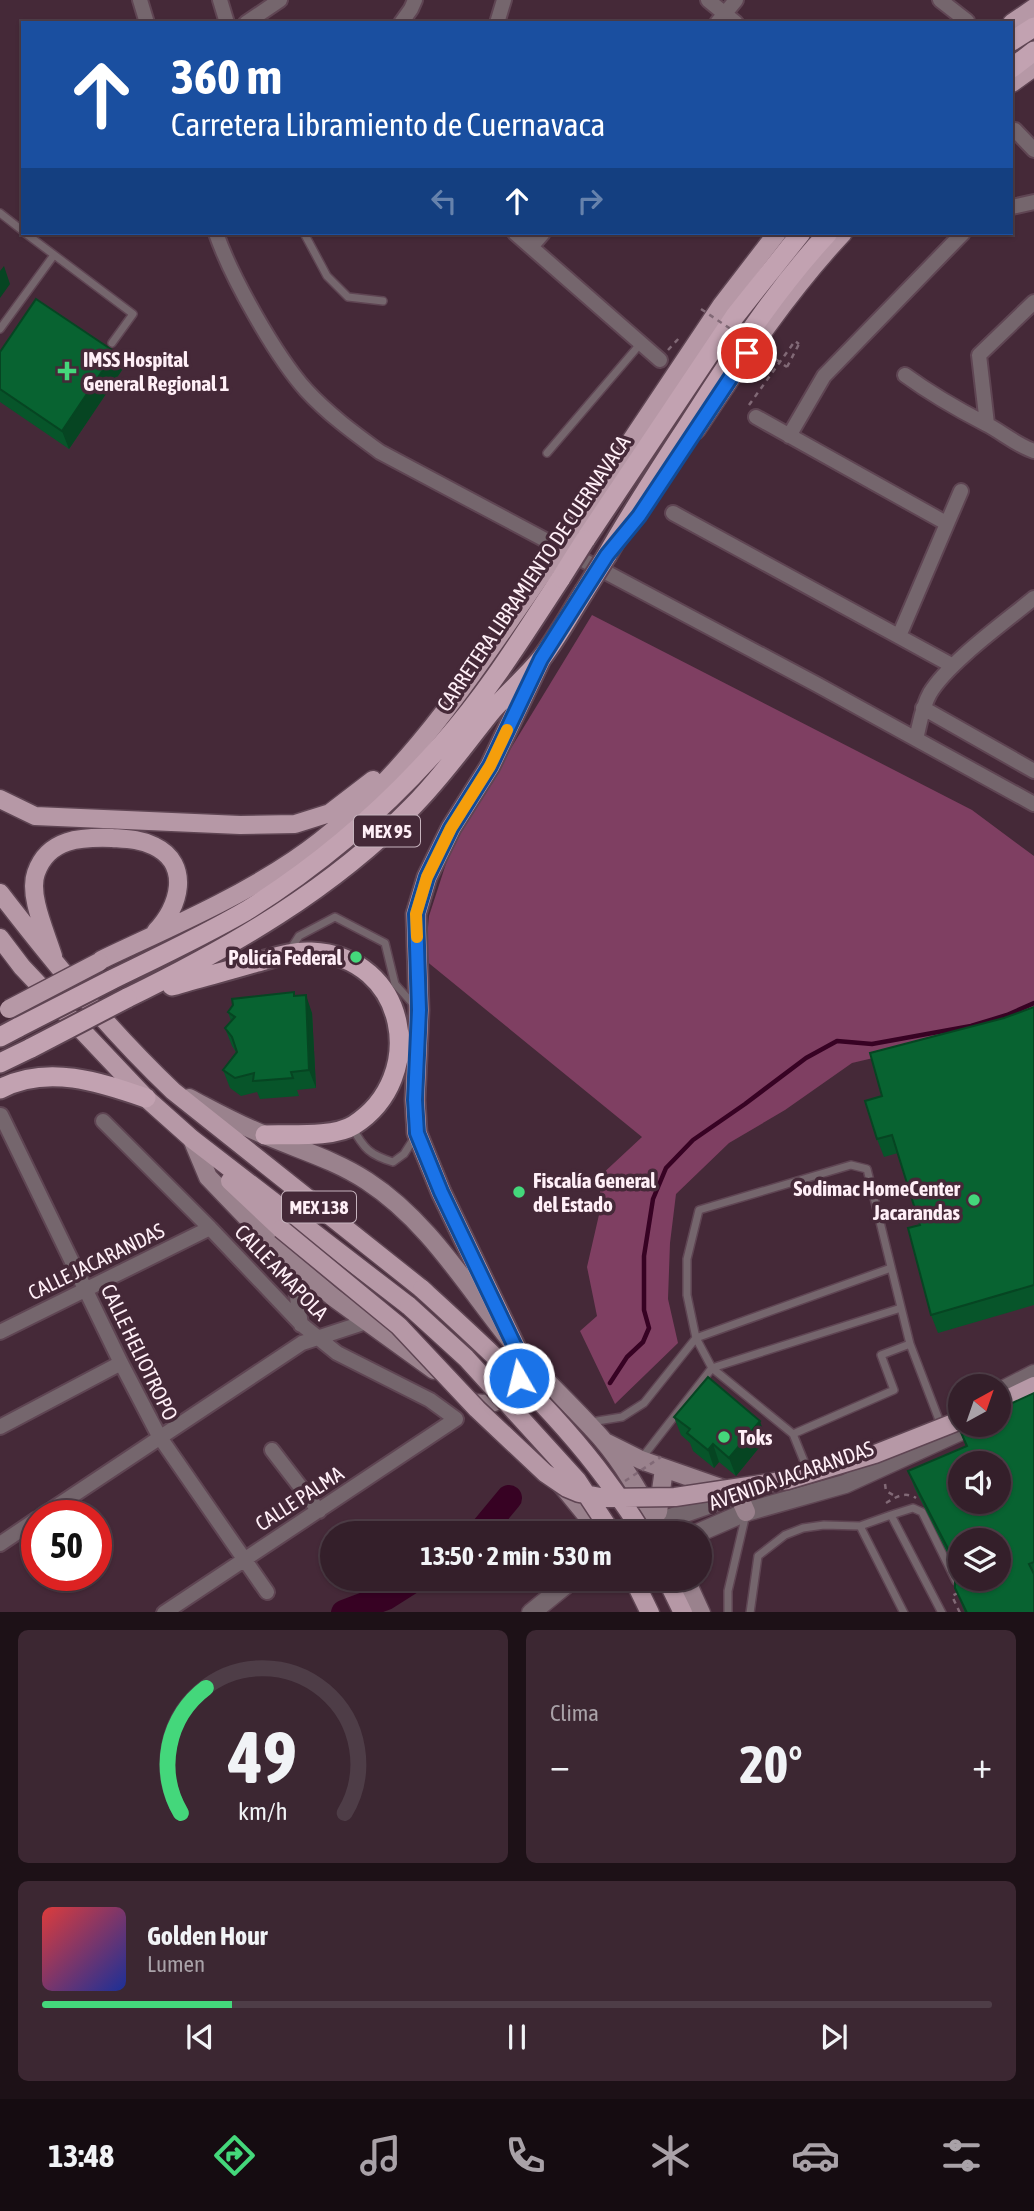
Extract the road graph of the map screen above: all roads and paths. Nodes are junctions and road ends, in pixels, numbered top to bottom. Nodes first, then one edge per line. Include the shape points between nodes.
1 (140, 0) edge
2 (220, 0) edge
3 (280, 0) edge
4 (415, 0) edge
5 (504, 0) edge
6 (708, 0) edge
7 (736, 0) edge
8 (940, 0) edge
9 (1034, 8) edge
10 (726, 20) edge
11 (146, 21) edge
12 (226, 21) edge
13 (249, 21) edge
14 (402, 21) edge
15 (498, 21) edge
16 (966, 21) edge
17 (1013, 22) edge
18 (1034, 27) edge
19 (1013, 40) edge
20 (1034, 51) edge
21 (1013, 67) edge
22 (1034, 67) edge
23 (1013, 82) edge
24 (1016, 130) dead end
25 (1034, 150) edge
26 (1034, 202) edge
27 (1013, 207) edge
28 (0, 213) edge
29 (21, 230) edge
30 (28, 235) edge
31 (221, 235) edge
32 (305, 235) edge
33 (517, 235) edge
34 (541, 235) edge
35 (775, 235) edge
36 (799, 235) edge
37 (826, 235) edge
38 (841, 235) edge
39 (960, 235) edge
40 (531, 247) junction
41 (54, 255) junction
42 (383, 301) dead end
43 (1034, 302) edge
44 (701, 309) dead end
45 (0, 330) edge
46 (682, 334) dead end
47 (112, 343) dead end
48 (641, 343) junction
49 (660, 360) joint
50 (905, 375) dead end
51 (757, 417) joint
52 (987, 424) junction
53 (789, 436) junction
54 (1034, 451) edge
55 (547, 453) dead end
56 (961, 491) dead end
57 (673, 513) dead end
58 (947, 523) junction
59 (577, 536) junction
60 (607, 555) junction
61 (553, 573) junction
62 (1034, 598) edge
63 (899, 636) junction
64 (541, 659) junction
65 (953, 666) junction
66 (923, 708) junction
67 (430, 729) junction
68 (916, 739) junction
69 (1034, 771) edge
70 (0, 799) edge
71 (1034, 804) edge
72 (0, 893) edge
73 (150, 936) junction
74 (0, 938) edge
75 (0, 951) edge
76 (287, 954) junction
77 (56, 965) junction
78 (22, 967) junction
79 (127, 998) junction
80 (419, 1010) junction
81 (4, 1011) edge
82 (0, 1037) edge
83 (0, 1063) edge
84 (0, 1089) edge
85 (173, 1091) junction
86 (146, 1098) junction
87 (1, 1115) edge
88 (103, 1121) dead end
89 (352, 1126) junction
90 (417, 1133) junction
91 (265, 1135) junction
92 (192, 1139) junction
93 (211, 1228) junction
94 (292, 1262) junction
95 (891, 1268) junction
96 (85, 1288) junction
97 (901, 1308) junction
98 (366, 1322) junction
99 (301, 1324) junction
100 (0, 1332) edge
101 (317, 1338) junction
102 (696, 1338) junction
103 (302, 1343) junction
104 (910, 1344) junction
105 (516, 1348) junction
106 (121, 1363) junction
107 (712, 1368) junction
108 (1034, 1374) edge
109 (1012, 1385) edge
110 (1034, 1386) edge
111 (1034, 1395) edge
112 (1012, 1397) edge
113 (470, 1402) junction
114 (1012, 1406) edge
115 (456, 1419) joint
116 (587, 1423) junction
117 (948, 1425) edge
118 (948, 1425) edge
119 (0, 1427) edge
120 (948, 1430) edge
121 (943, 1431) junction
122 (793, 1434) junction
123 (159, 1436) junction
124 (604, 1441) junction
125 (272, 1450) dead end
126 (526, 1451) junction
127 (641, 1460) junction
128 (843, 1460) junction
129 (664, 1469) junction
130 (808, 1471) junction
131 (850, 1482) junction
132 (738, 1494) junction
133 (65, 1500) edge
134 (319, 1511) junction
135 (746, 1512) junction
136 (891, 1516) junction
137 (592, 1521) edge
138 (604, 1521) edge
139 (605, 1521) edge
140 (642, 1521) edge
141 (646, 1521) edge
142 (651, 1521) edge
143 (671, 1521) edge
144 (860, 1526) junction
145 (712, 1527) edge
146 (21, 1530) edge
147 (0, 1544) edge
148 (243, 1560) junction
149 (948, 1565) edge
150 (558, 1591) edge
151 (632, 1591) edge
152 (640, 1591) edge
153 (672, 1591) edge
154 (679, 1591) edge
155 (691, 1591) edge
156 (267, 1592) dead end
157 (164, 1612) edge
158 (531, 1612) edge
159 (642, 1612) edge
160 (650, 1612) edge
161 (683, 1612) edge
162 (690, 1612) edge
163 (701, 1612) edge
164 (728, 1612) edge
165 (750, 1612) edge
166 (904, 1612) edge
167 (942, 1612) edge

1 - 11 street
2 - 12 street
3 - 13 street
4 - 14 street
5 - 15 street
6 - 10 street
7 - 10 street
8 - 16 street
9 - 17 main road
18 - 19 highway
20 - 21 highway
22 - 23 main road
24 - 25 street
26 - 27 street
28 - 29 lane
30 - 41 lane
31 - 68 street via 240,286 271,342 305,389 380,452
32 - 42 lane via 327,276 348,297
33 - 40 street
34 - 40 street
35 - 59 main road, MEX 95 via 721,306
36 - 59 highway, CARRETERA LIBRAMIENTO DE CUERNAVACA / MEX 95 via 734,316
37 - 60 highway, CARRETERA LIBRAMIENTO DE CUERNAVACA / MEX 95 via 754,323
38 - 60 main road, MEX 95 via 763,330 639,516
39 - 53 street via 824,376
40 - 48 street
41 - 45 lane
41 - 47 lane via 133,313
43 - 52 street via 979,355
44 - 51 path, bridge via 788,367 799,344 795,341 745,410
46 - 49 path
48 - 49 street
48 - 55 lane
50 - 52 street
51 - 53 street
52 - 54 street
53 - 58 street
56 - 58 street
57 - 63 street
58 - 63 street
59 - 61 highway, CARRETERA LIBRAMIENTO DE CUERNAVACA / MEX 95, bridge
60 - 64 highway, CARRETERA LIBRAMIENTO DE CUERNAVACA / MEX 95, bridge
61 - 67 main road, MEX 95
61 - 82 highway, CARRETERA LIBRAMIENTO DE CUERNAVACA / MEX 95, bridge via 499,670 444,741 354,833 245,911
62 - 65 street
63 - 65 street
64 - 79 highway, CARRETERA LIBRAMIENTO DE CUERNAVACA / MEX 95 via 413,806 368,848 256,930
64 - 80 highway via 490,766 427,877 416,914
65 - 66 street
66 - 68 street
66 - 69 street
67 - 70 main road via 330,813 295,824 35,816
67 - 73 main road, MEX 95 via 345,821 296,859 234,897
68 - 71 street
72 - 77 main road, MEX 138
73 - 77 main road via 168,919 176,901 178,878 171,861 157,847 139,840 81,837 47,855 36,873 34,893
73 - 81 main road, MEX 95, bridge
74 - 78 main road, MEX 138
75 - 78 main road
76 - 79 highway
76 - 80 lane via 299,936 335,917 385,943 395,984
76 - 89 highway via 312,952 360,966 392,1003 399,1030 389,1085 376,1107
77 - 85 main road, MEX 138
78 - 86 main road, MEX 138
79 - 83 highway, CARRETERA LIBRAMIENTO DE CUERNAVACA / MEX 95, bridge
80 - 90 highway
84 - 86 highway via 39,1078 71,1077
85 - 91 main road, MEX 138
85 - 140 main road, MEX 138, bridge via 422,1289 478,1340 546,1407
86 - 92 main road, MEX 138
87 - 96 street, CALLE HELIOTROPO
88 - 93 street, CALLE AMAPOLA
89 - 90 lane via 374,1156 393,1162
89 - 91 highway via 325,1133
90 - 105 highway
91 - 105 main road, MEX 138 via 328,1159 386,1194 440,1248
92 - 94 main road, MEX 138 via 208,1177
92 - 117 main road, bridge via 281,1228 399,1326 545,1473 579,1493 639,1499 788,1480 875,1454
92 - 139 main road, MEX 138, bridge via 409,1306 466,1358 577,1480
93 - 96 street, CALLE JACARANDAS
93 - 99 street, CALLE AMAPOLA
94 - 98 main road, MEX 138
94 - 99 street
95 - 97 lane
95 - 102 lane
95 - 102 lane via 867,1169 851,1165 699,1210 687,1259 687,1295
96 - 100 street, CALLE JACARANDAS
96 - 106 street, CALLE HELIOTROPO
97 - 104 lane
97 - 107 lane
98 - 101 street
98 - 113 main road, MEX 138
99 - 101 street, CALLE AMAPOLA
99 - 103 street
101 - 103 street
101 - 115 street, CALLE AMAPOLA
102 - 107 lane
102 - 116 lane via 644,1403 622,1417
103 - 123 street
104 - 121 lane
104 - 122 lane via 881,1355 894,1390
105 - 113 main road via 521,1370 511,1392 492,1403
105 - 116 main road, MEX 138
106 - 119 street
106 - 123 street, CALLE HELIOTROPO
107 - 122 lane
107 - 127 lane
108 - 109 street
110 - 112 main road
111 - 114 street
113 - 126 main road, MEX 138
115 - 134 street, CALLE PALMA
116 - 124 main road, MEX 138
118 - 121 street, AVENIDA JACARANDAS
120 - 121 street, AVENIDA JACARANDAS
121 - 128 street, AVENIDA JACARANDAS
121 - 131 street, AVENIDA JACARANDAS
122 - 130 lane
123 - 133 street
123 - 148 street, CALLE HELIOTROPO
124 - 127 main road
124 - 141 main road, MEX 138 via 632,1480
125 - 134 street
126 - 137 main road, MEX 138, bridge
126 - 138 main road via 553,1461
127 - 129 main road
128 - 130 street, AVENIDA JACARANDAS
128 - 131 street
129 - 132 main road
129 - 142 main road
130 - 132 street, AVENIDA JACARANDAS
131 - 135 street, AVENIDA JACARANDAS
132 - 135 main road
132 - 143 street, AVENIDA JACARANDAS
134 - 148 street, CALLE PALMA
135 - 145 street, AVENIDA JACARANDAS
135 - 164 lane via 728,1591
136 - 144 lane
136 - 149 lane via 913,1508 922,1512
136 - 167 lane
144 - 165 lane via 803,1528 785,1535 758,1556
144 - 166 lane
146 - 147 street
148 - 156 street, CALLE HELIOTROPO
148 - 157 street, CALLE PALMA
150 - 158 street
151 - 159 main road
152 - 160 main road
153 - 161 main road
154 - 162 main road
155 - 163 main road

